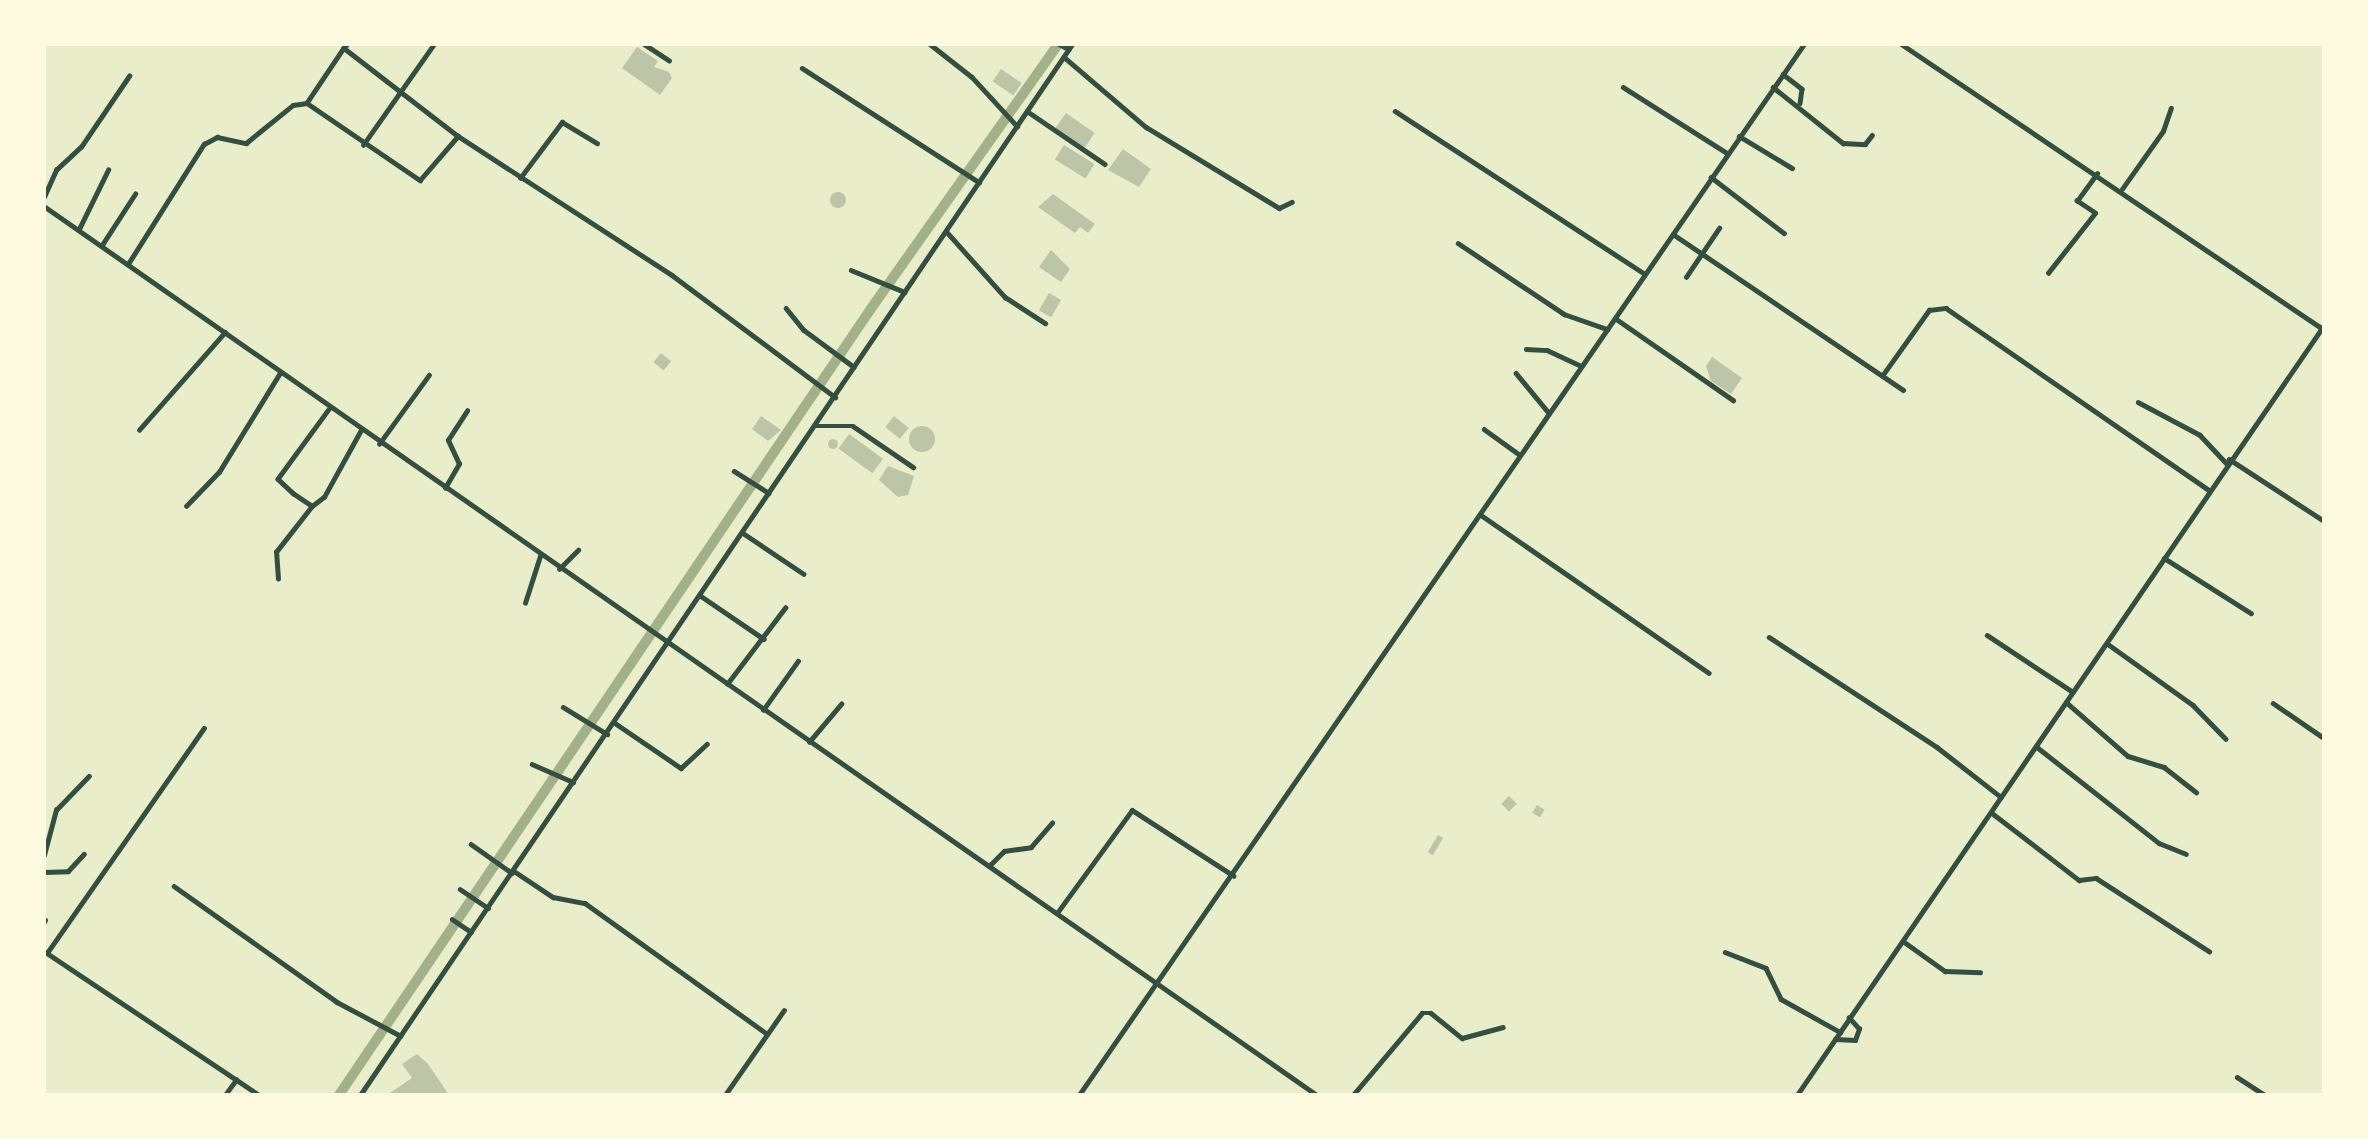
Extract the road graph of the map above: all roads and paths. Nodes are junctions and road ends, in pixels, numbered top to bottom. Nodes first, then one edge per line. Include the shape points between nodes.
1 (434, 44) edge
2 (644, 44) edge
3 (930, 44) edge
4 (1804, 44) edge
5 (1901, 44) edge
6 (1060, 45) edge
7 (346, 46) edge
8 (1070, 46) edge
9 (1064, 57) junction
10 (669, 60) dead end
11 (802, 68) dead end
12 (1783, 74) junction
13 (129, 76) dead end
14 (1623, 87) dead end
15 (1773, 87) junction
16 (399, 93) junction
17 (307, 103) junction
18 (1800, 103) junction
19 (2171, 108) dead end
20 (1027, 111) junction
21 (1395, 111) dead end
22 (1015, 124) junction
23 (1872, 135) dead end
24 (458, 136) junction
25 (1739, 136) junction
26 (597, 143) dead end
27 (363, 145) junction
28 (1727, 153) junction
29 (1105, 164) dead end
30 (1793, 168) dead end
31 (108, 170) dead end
32 (2097, 173) junction
33 (1711, 177) junction
34 (520, 178) junction
35 (979, 181) junction
36 (2122, 189) junction
37 (135, 194) dead end
38 (44, 197) edge
39 (1292, 202) dead end
40 (44, 206) edge
41 (1719, 228) dead end
42 (79, 229) junction
43 (946, 231) junction
44 (1784, 233) dead end
45 (1673, 234) junction
46 (1458, 243) dead end
47 (102, 245) junction
48 (1702, 255) junction
49 (128, 264) junction
50 (851, 270) dead end
51 (2048, 273) dead end
52 (1645, 274) junction
53 (1686, 277) dead end
54 (905, 293) junction
55 (786, 308) dead end
56 (1615, 318) junction
57 (1045, 323) dead end
58 (2323, 328) edge
59 (1607, 329) junction
60 (225, 332) junction
61 (1526, 349) dead end
62 (1580, 366) junction
63 (854, 368) junction
64 (280, 373) junction
65 (1516, 373) dead end
66 (429, 375) dead end
67 (1882, 376) junction
68 (1903, 390) dead end
69 (835, 397) junction
70 (1733, 400) dead end
71 (2138, 402) dead end
72 (330, 408) junction
73 (467, 411) dead end
74 (1549, 413) junction
75 (815, 426) junction
76 (1484, 429) dead end
77 (139, 430) dead end
78 (361, 430) junction
79 (379, 444) junction
80 (1520, 456) junction
81 (2227, 461) junction
82 (913, 467) dead end
83 (734, 471) dead end
84 (445, 488) junction
85 (2209, 489) junction
86 (769, 494) junction
87 (186, 506) dead end
88 (312, 506) junction
89 (1481, 515) junction
90 (2324, 521) edge
91 (743, 533) junction
92 (578, 550) dead end
93 (540, 556) junction
94 (2164, 558) junction
95 (559, 569) junction
96 (804, 574) dead end
97 (278, 579) dead end
98 (701, 596) junction
99 (525, 603) dead end
100 (785, 608) dead end
101 (2251, 612) dead end
102 (1987, 635) dead end
103 (1769, 637) dead end
104 (764, 639) junction
105 (2108, 644) junction
106 (668, 645) junction
107 (798, 661) dead end
108 (1709, 673) dead end
109 (727, 684) junction
110 (2073, 692) junction
111 (2066, 702) junction
112 (2273, 703) dead end
113 (841, 704) dead end
114 (563, 707) dead end
115 (763, 710) junction
116 (615, 723) junction
117 (204, 728) dead end
118 (608, 734) junction
119 (2324, 738) edge
120 (2226, 739) dead end
121 (810, 742) junction
122 (707, 744) dead end
123 (2037, 747) junction
124 (533, 765) dead end
125 (89, 776) dead end
126 (575, 783) junction
127 (2196, 792) dead end
128 (2001, 797) junction
129 (1992, 813) junction
130 (1052, 823) dead end
131 (471, 845) dead end
132 (84, 854) dead end
133 (2186, 854) dead end
134 (44, 855) edge
135 (989, 866) junction
136 (44, 872) edge
137 (513, 872) junction
138 (1234, 876) junction
139 (174, 886) dead end
140 (460, 889) dead end
141 (488, 908) junction
142 (1057, 913) junction
143 (452, 919) dead end
144 (472, 932) junction
145 (1903, 941) junction
146 (2209, 951) dead end
147 (45, 952) edge
148 (1725, 952) dead end
149 (1980, 972) dead end
150 (1158, 985) junction
151 (785, 1010) dead end
152 (1849, 1018) junction
153 (1503, 1027) dead end
154 (1840, 1032) junction
155 (767, 1034) junction
156 (401, 1037) junction
157 (1835, 1039) junction
158 (2237, 1077) dead end
159 (236, 1080) junction
160 (225, 1095) edge
161 (259, 1095) edge
162 (360, 1095) edge
163 (725, 1095) edge
164 (1079, 1095) edge
165 (1317, 1095) edge
166 (1353, 1095) edge
167 (1797, 1095) edge
168 (2264, 1095) edge

1 - 16 street
2 - 10 street
3 - 22 street via 972,76
4 - 12 street
5 - 32 street
6 - 8 street
7 - 16 street
7 - 17 street
8 - 9 street
9 - 20 street
9 - 39 street via 1146,127 1279,208
11 - 35 street
12 - 15 street
12 - 18 street via 1802,89
13 - 38 street via 81,147 56,170
14 - 28 street
15 - 18 street
15 - 25 street
16 - 24 street
16 - 27 street
17 - 27 street
17 - 49 street via 293,105 246,144 217,137 204,144
18 - 23 street via 1843,143 1865,144
19 - 36 street via 2163,131
20 - 22 street
20 - 29 street
21 - 52 street
22 - 35 street
24 - 27 street via 419,180
24 - 34 street
25 - 28 street
25 - 30 street
26 - 34 street via 562,122
28 - 33 street
31 - 42 street
32 - 36 street
32 - 51 street via 2077,201 2095,213
33 - 44 street
33 - 45 street
34 - 69 street via 672,275
35 - 43 street
36 - 58 street
37 - 47 street
40 - 42 street
41 - 48 street
42 - 47 street
43 - 54 street
43 - 57 street via 1005,297
45 - 48 street
45 - 52 street
46 - 59 street via 1564,314
47 - 49 street
48 - 53 street
48 - 67 street
49 - 60 street
50 - 54 street via 886,279
52 - 56 street
54 - 63 street
55 - 63 street
56 - 59 street
56 - 70 street
58 - 81 street
59 - 62 street
60 - 64 street
60 - 77 street
61 - 62 street via 1547,350
62 - 74 street
63 - 69 street
64 - 72 street
64 - 87 street via 219,472
65 - 74 street
66 - 79 street
67 - 68 street
67 - 85 street via 1929,310 1946,307
69 - 75 street
71 - 81 street via 2200,435
72 - 78 street
72 - 88 street via 278,479
73 - 84 street via 448,440 460,464
74 - 80 street
75 - 82 street via 853,426
75 - 86 street
76 - 80 street
78 - 79 street
78 - 88 street via 332,485
79 - 84 street
80 - 89 street
81 - 85 street
81 - 90 street
83 - 86 street
84 - 93 street
85 - 94 street
86 - 91 street
88 - 97 street via 276,552
89 - 108 street
89 - 138 street
91 - 96 street
91 - 98 street
92 - 95 street
93 - 95 street
93 - 99 street
94 - 101 street
94 - 105 street
95 - 106 street
98 - 104 street
98 - 106 street
100 - 104 street
102 - 110 street
103 - 128 street via 1937,747
104 - 109 street
105 - 110 street
105 - 120 street via 2193,705
106 - 109 street
106 - 116 street
107 - 115 street
109 - 115 street
110 - 111 street
111 - 123 street
111 - 127 street via 2128,756 2164,767
112 - 119 street
113 - 121 street
114 - 118 street
115 - 121 street
116 - 118 street
116 - 122 street via 681,768
117 - 147 street
118 - 126 street
121 - 135 street
123 - 128 street
123 - 133 street via 2160,843
124 - 126 street
125 - 134 street via 56,810
126 - 137 street
128 - 129 street
129 - 145 street
129 - 146 street via 2079,880 2096,878
130 - 135 street via 1031,847 1004,851
131 - 137 street
132 - 136 street via 68,871
135 - 142 street
137 - 141 street
137 - 155 street via 553,897 585,904
138 - 142 street via 1132,810
138 - 150 street
139 - 156 street
140 - 141 street
141 - 144 street
142 - 150 street
143 - 144 street
144 - 156 street
145 - 149 street via 1945,971
145 - 152 street
147 - 159 street
148 - 154 street via 1766,968 1782,999
150 - 164 street
150 - 165 street
151 - 155 street
152 - 154 street
152 - 157 street via 1859,1029 1855,1040
153 - 166 street via 1462,1038 1431,1013 1422,1013
154 - 157 street
155 - 163 street
156 - 162 street
157 - 167 street
158 - 168 street
159 - 160 street
159 - 161 street

